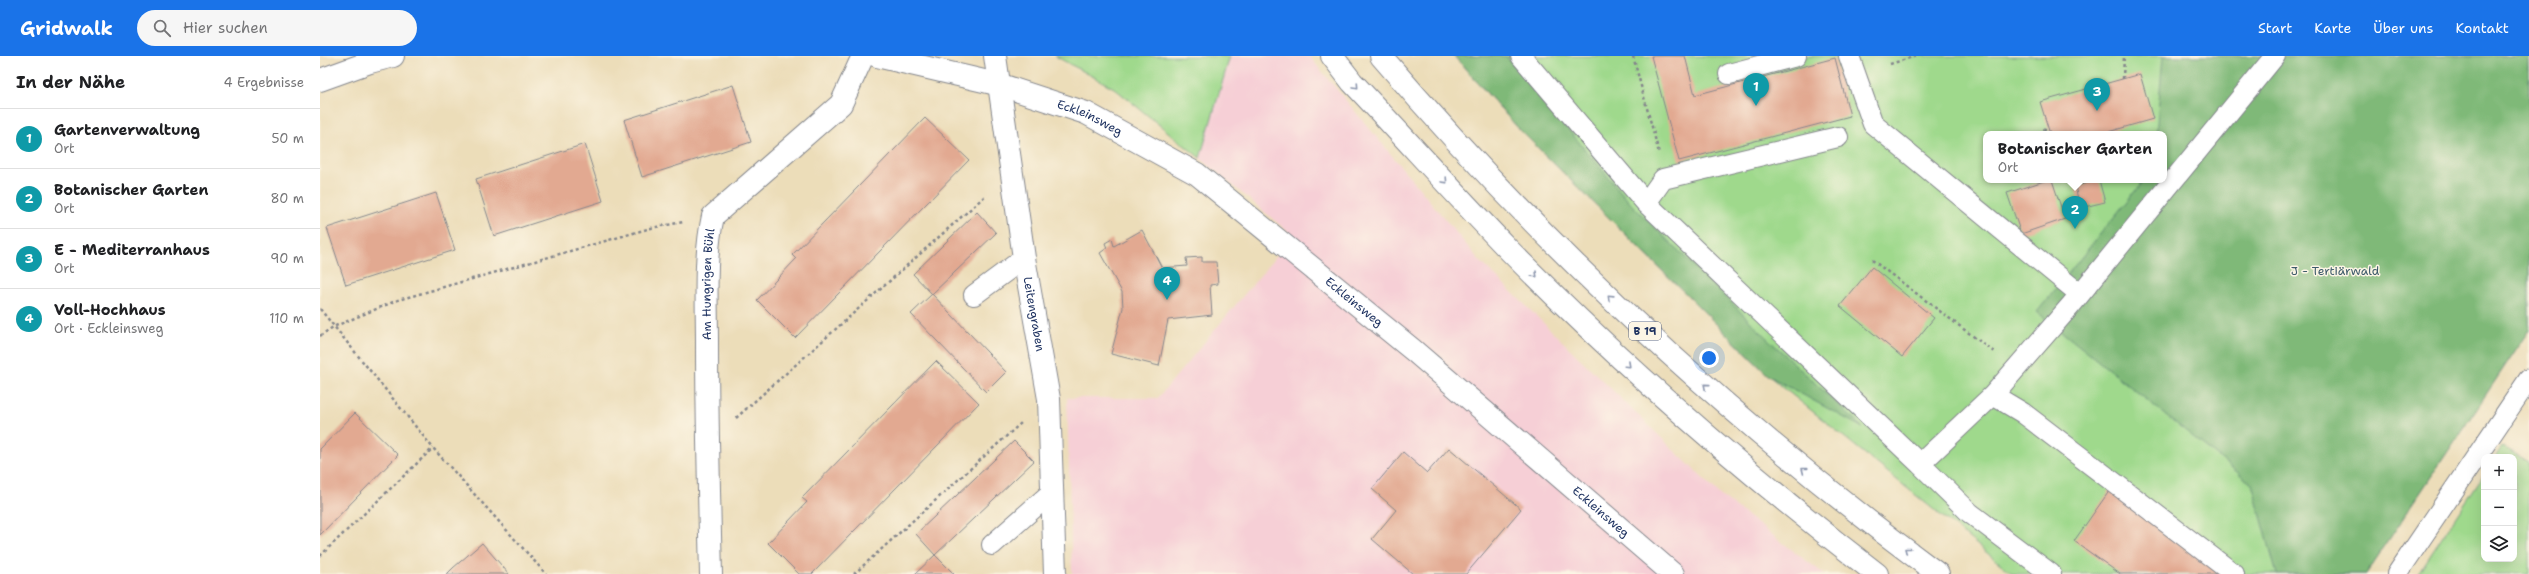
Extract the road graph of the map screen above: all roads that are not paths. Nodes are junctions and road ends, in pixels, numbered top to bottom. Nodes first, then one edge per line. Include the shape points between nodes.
1 (393, 56) edge
2 (863, 56) edge
3 (877, 56) edge
4 (995, 56) edge
5 (1332, 56) edge
6 (1381, 56) edge
7 (1521, 56) edge
8 (1796, 56) edge
9 (1849, 56) edge
10 (2275, 56) edge
11 (1729, 74) dead end
12 (320, 80) edge
13 (1001, 85) junction
14 (1838, 137) dead end
15 (1646, 203) junction
16 (1024, 258) junction
17 (2080, 294) junction
18 (974, 295) dead end
19 (2529, 379) edge
20 (1993, 395) junction
21 (1920, 464) junction
22 (1053, 491) junction
23 (992, 545) dead end
24 (711, 574) edge
25 (1055, 574) edge
26 (1673, 574) edge
27 (1877, 574) edge
28 (1938, 574) edge
29 (2051, 574) edge
30 (2234, 574) edge
31 (2397, 574) edge

1 - 12 street
2 - 24 street, Am Hungrigen Bühl via 841,104 714,216 707,241 707,426
3 - 13 street
4 - 13 street, Leitengraben
5 -> 27 street via 1357,88 1508,248 1627,364 1757,479
28 -> 6 street, B 19 via 1776,448 1658,344 1535,223 1461,146
7 - 15 lane
8 - 11 lane
9 - 17 lane via 1873,124
10 - 17 lane
13 - 16 street, Leitengraben
13 - 26 street, Eckleinsweg via 1086,113 1198,174 1407,345
14 - 15 lane via 1663,179
15 - 21 lane
16 - 18 lane
16 - 22 street, Leitengraben via 1049,399
17 - 20 lane
19 - 31 lane
20 - 21 lane
20 - 30 lane via 2023,413
21 - 29 lane via 1970,513
22 - 23 lane
22 - 25 street, Leitengraben

